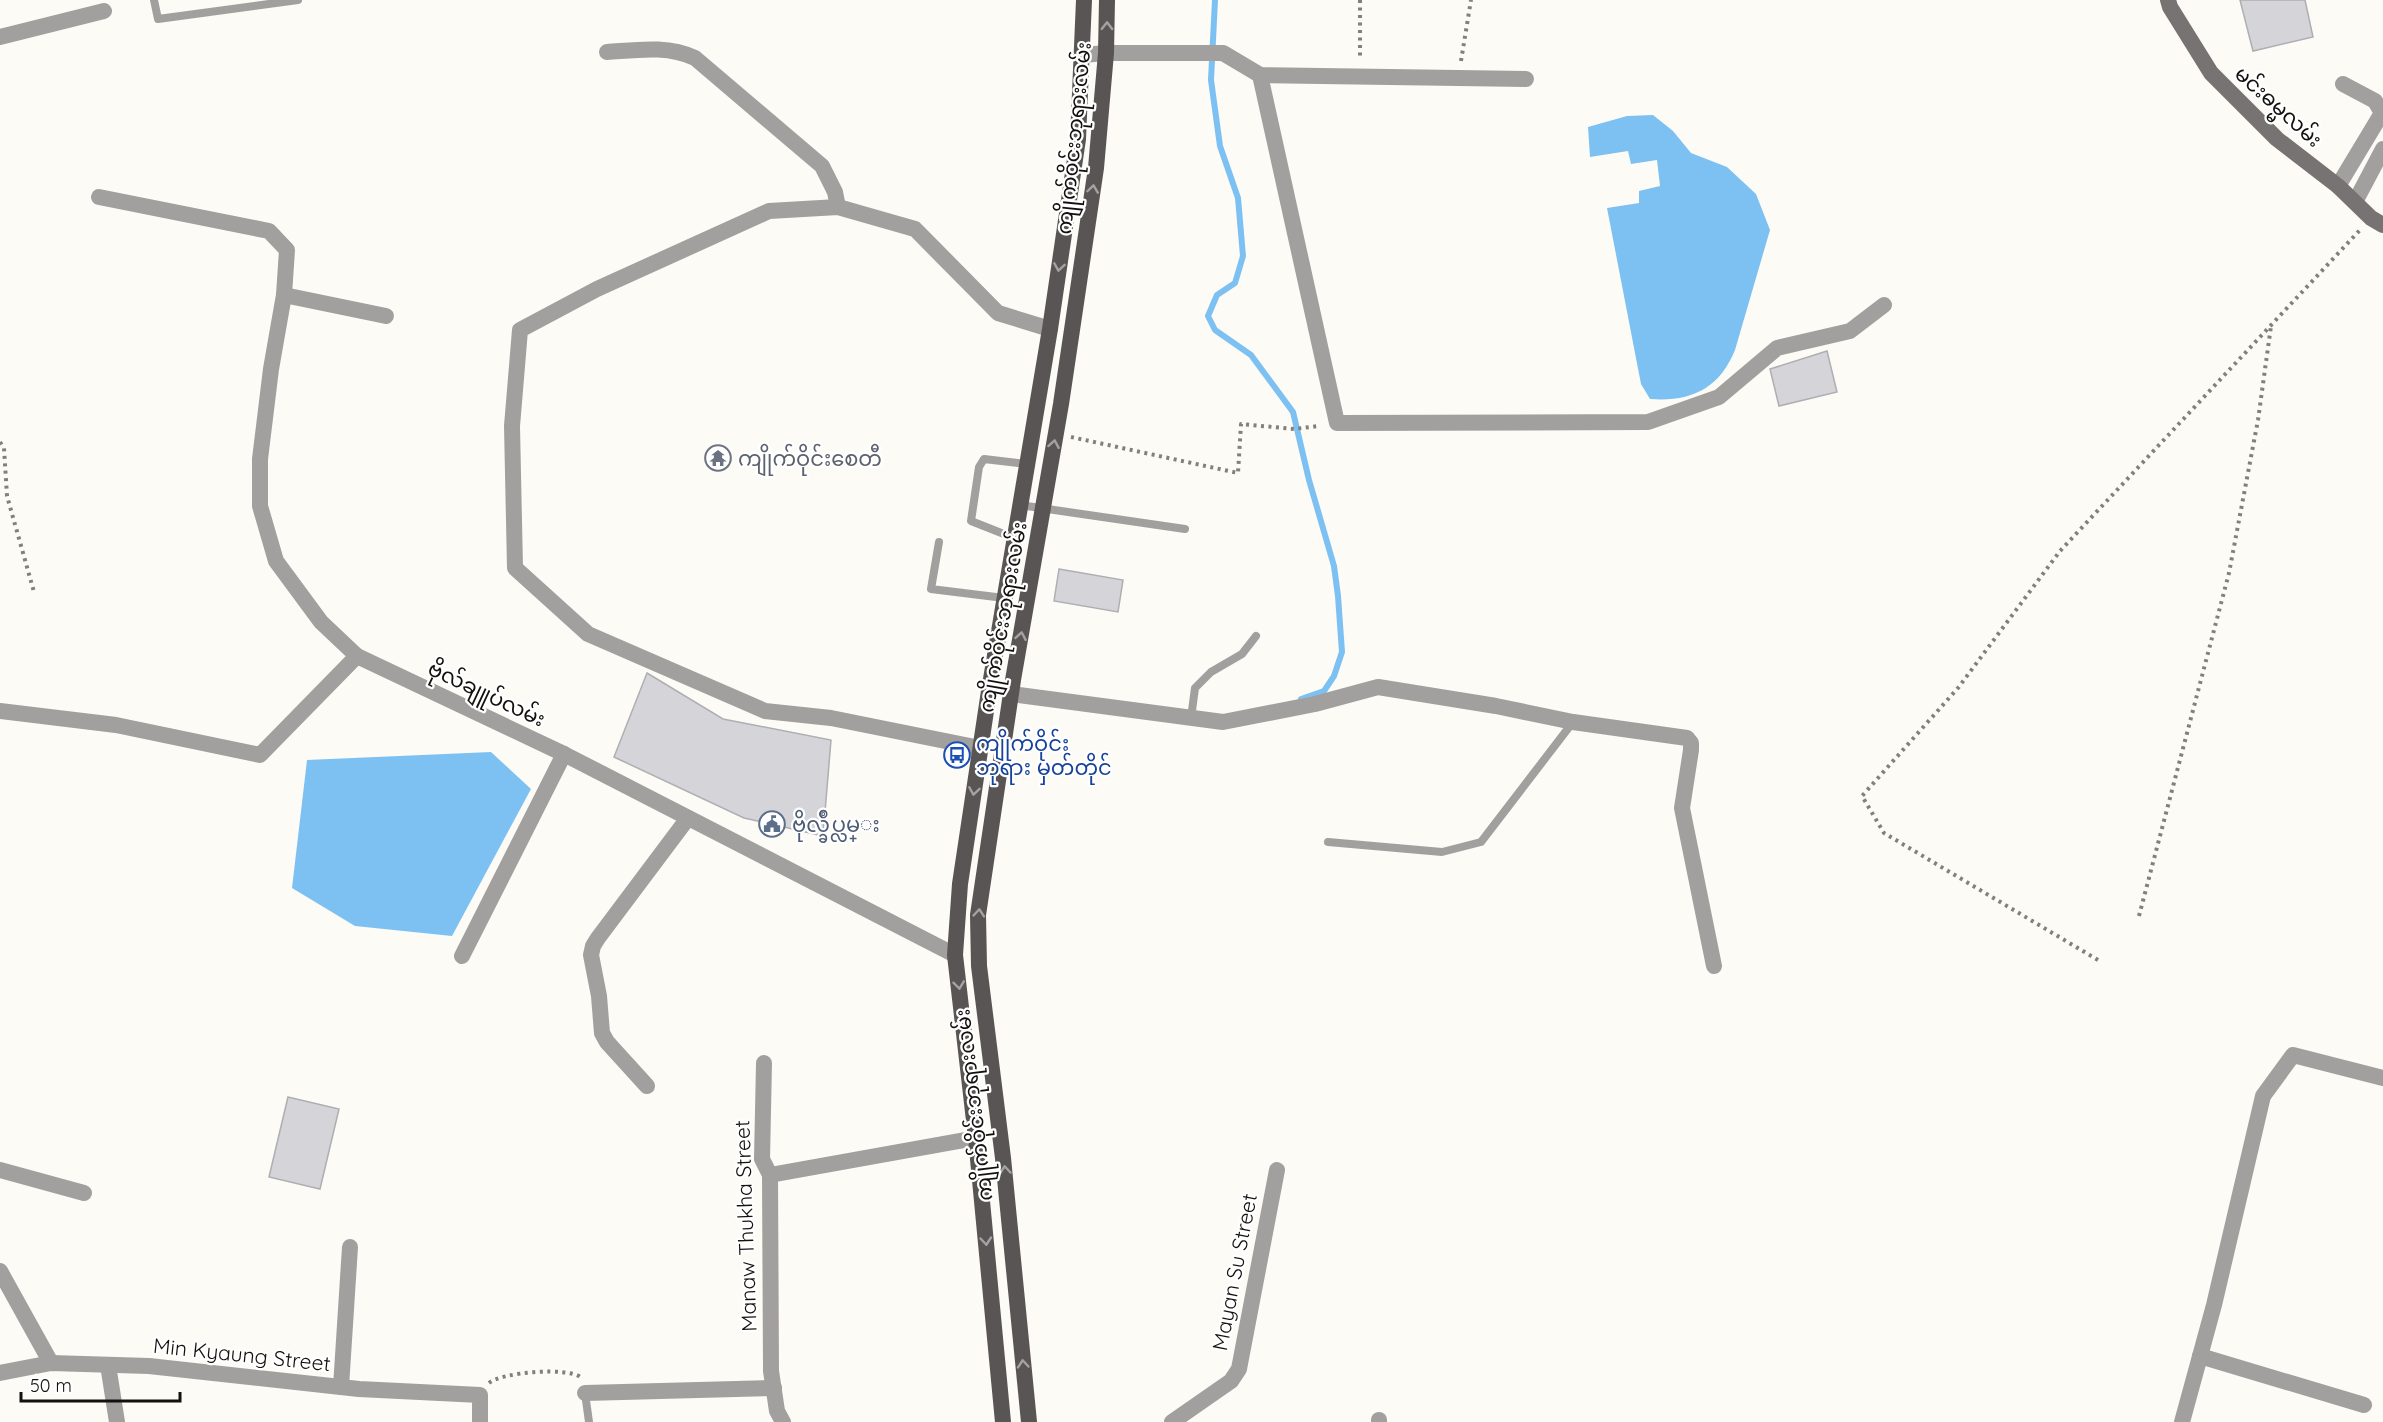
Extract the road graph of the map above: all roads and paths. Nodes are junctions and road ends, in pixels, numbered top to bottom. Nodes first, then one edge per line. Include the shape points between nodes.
1 (154, 0) edge
2 (297, 0) edge
3 (1084, 0) edge
4 (1107, 0) edge
5 (1360, 0) edge
6 (1471, 0) edge
7 (2168, 0) edge
8 (104, 11) dead end
9 (0, 37) edge
10 (607, 52) dead end
11 (1106, 53) junction
12 (1083, 55) junction
13 (1260, 75) junction
14 (1360, 77) junction
15 (1458, 78) junction
16 (1526, 79) dead end
17 (2343, 84) dead end
18 (2383, 149) edge
19 (2338, 186) junction
20 (99, 197) dead end
21 (2355, 202) junction
22 (838, 207) junction
23 (2377, 222) edge
24 (284, 295) junction
25 (1884, 305) dead end
26 (386, 316) dead end
27 (2272, 325) junction
28 (1050, 329) junction
29 (1337, 423) junction
30 (1056, 434) junction
31 (0, 442) edge
32 (1027, 464) junction
33 (1020, 505) junction
34 (1043, 508) junction
35 (1185, 529) dead end
36 (1014, 538) junction
37 (939, 542) dead end
38 (34, 592) dead end
39 (1004, 598) junction
40 (1257, 636) dead end
41 (357, 656) junction
42 (1011, 694) junction
43 (0, 711) edge
44 (1191, 718) junction
45 (1573, 722) junction
46 (980, 748) junction
47 (564, 754) junction
48 (688, 818) junction
49 (1328, 842) dead end
50 (2139, 916) dead end
51 (955, 955) junction
52 (462, 956) dead end
53 (2098, 960) dead end
54 (1714, 966) dead end
55 (764, 1063) dead end
56 (2383, 1078) edge
57 (647, 1086) dead end
58 (1000, 1133) junction
59 (976, 1138) junction
60 (0, 1170) edge
61 (1277, 1170) dead end
62 (770, 1175) junction
63 (84, 1193) dead end
64 (350, 1247) dead end
65 (0, 1271) edge
66 (2200, 1356) junction
67 (51, 1363) junction
68 (108, 1365) junction
69 (0, 1373) edge
70 (340, 1387) junction
71 (774, 1388) junction
72 (585, 1393) junction
73 (480, 1395) junction
74 (2364, 1405) dead end
75 (117, 1422) edge
76 (480, 1422) edge
77 (589, 1422) edge
78 (783, 1422) edge
79 (1003, 1422) edge
80 (1029, 1422) edge
81 (1172, 1422) edge
82 (2182, 1422) edge

1 - 2 lane via 158,18
3 - 12 main road, ကျိုက်ဝိုင်းဘုရားလမ်း
11 -> 4 main road, ကျိုက်ဝိုင်းဘုရားလမ်း
5 - 14 path
6 - 15 path
7 - 19 main road, မင်းဓမ္မလမ်း via 2211,73 2277,139
8 - 9 street
10 - 22 street via 667,49 695,58 822,166
11 - 12 street
11 - 13 street via 1223,53
30 -> 11 main road, ကျိုက်ဝိုင်းဘုရားလမ်း via 1096,168
12 -> 28 main road, ကျိုက်ဝိုင်းဘုရားလမ်း via 1078,139
13 - 14 street
13 - 29 street
14 - 15 street
15 - 16 street
17 - 19 street via 2375,101 2382,113
18 - 21 street
19 - 21 main road, မင်းဓမ္မလမ်း
20 - 24 street, ဗိုလ်ချူပ်လမ်း via 269,231 286,250
21 - 23 main road, မင်းဓမ္မလမ်း
22 - 28 street via 915,230 998,313
22 - 46 street via 769,211 597,289 520,330 512,426 516,568 588,634 765,711 831,718
23 - 27 path
24 - 26 street
24 - 41 street, ဗိုလ်ချူပ်လမ်း via 260,459 260,506 276,561 321,622
25 - 29 street via 1850,331 1777,348 1719,397 1648,422
27 - 50 path via 2229,573
27 - 53 path via 2060,550 1958,688 1862,796 1884,833
28 - 32 main road, ကျိုက်ဝိုင်းဘုရားလမ်း
29 - 30 path via 1294,429 1241,424 1238,473
34 -> 30 main road, ကျိုက်ဝိုင်းဘုရားလမ်း
31 - 38 path via 4,448 7,496
32 - 33 main road, ကျိုက်ဝိုင်းဘုရားလမ်း
32 - 36 lane via 984,459 979,467 970,521
33 - 34 lane
33 - 36 main road, ကျိုက်ဝိုင်းဘုရားလမ်း
34 - 35 lane
42 -> 34 main road, ကျိုက်ဝိုင်းဘုရားလမ်း
36 - 39 main road, ကျိုက်ဝိုင်းဘုရားလမ်း
37 - 39 lane via 931,589
39 - 46 main road, ကျိုက်ဝိုင်းဘုရားလမ်း
40 - 44 lane via 1242,654 1211,672 1195,688
41 - 43 street via 260,755 116,725
41 - 47 street, ဗိုလ်ချူပ်လမ်း
42 - 44 street
58 -> 42 main road, ကျိုက်ဝိုင်းဘုရားလမ်း via 980,966 978,915
44 - 45 street via 1223,722 1378,687
45 - 49 lane via 1481,842 1442,852
45 - 54 street via 1690,741 1682,808
46 -> 51 main road, ကျိုက်ဝိုင်းဘုရားလမ်း via 960,884
47 - 48 street, ဗိုလ်ချူပ်လမ်း
47 - 52 street
48 - 51 street, ဗိုလ်ချူပ်လမ်း
48 - 57 street via 592,946 602,1034
51 -> 59 main road, ကျိုက်ဝိုင်းဘုရားလမ်း
55 - 62 street, Manaw Thukha Street via 762,1159
56 - 66 street via 2293,1055 2263,1096
58 - 59 main road
80 -> 58 main road, ကျိုက်ဝိုင်းဘုရားလမ်း
59 - 62 street
59 -> 79 main road, ကျိုက်ဝိုင်းဘုရားလမ်း
60 - 63 street
61 - 81 street, Mayan Su Street via 1239,1369 1231,1381
62 - 71 street, Manaw Thukha Street
64 - 70 street
65 - 67 street
66 - 74 street
66 - 82 street
67 - 68 street, Min Kyaung Street
67 - 69 street, Min Kyaung Street
68 - 70 street, Min Kyaung Street
68 - 75 street
70 - 73 street, Min Kyaung Street
71 - 72 street
71 - 78 street, Manaw Thukha Street
72 - 73 path via 579,1376 562,1372 504,1375 493,1379
72 - 77 lane
73 - 76 street

